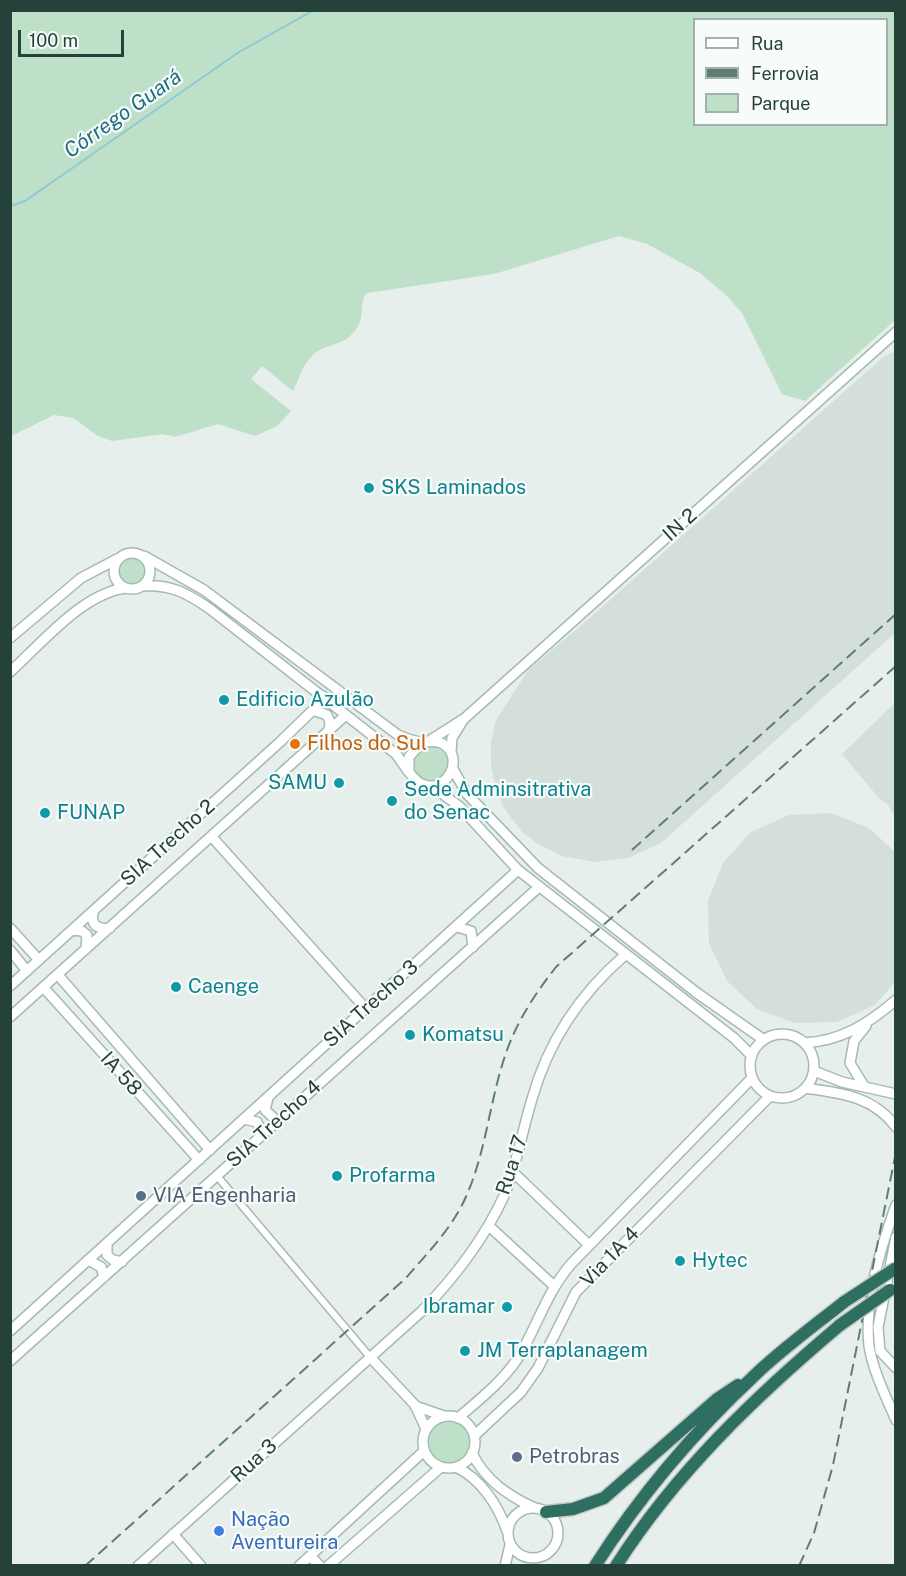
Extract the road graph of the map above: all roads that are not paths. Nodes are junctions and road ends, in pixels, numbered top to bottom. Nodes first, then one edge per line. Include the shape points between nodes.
1 (896, 332) edge
2 (144, 556) junction
3 (119, 558) junction
4 (142, 586) junction
5 (126, 588) junction
6 (10, 638) edge
7 (10, 672) edge
8 (323, 696) junction
9 (313, 710) junction
10 (346, 715) junction
11 (465, 718) junction
12 (329, 730) junction
13 (426, 742) junction
14 (451, 752) junction
15 (453, 769) junction
16 (409, 770) junction
17 (432, 786) junction
18 (212, 837) junction
19 (518, 870) junction
20 (539, 887) junction
21 (94, 910) junction
22 (111, 927) junction
23 (457, 927) junction
24 (10, 928) edge
25 (72, 930) junction
26 (473, 947) junction
27 (10, 950) edge
28 (85, 951) junction
29 (625, 955) junction
30 (39, 960) junction
31 (27, 971) junction
32 (58, 975) junction
33 (10, 986) edge
34 (44, 988) junction
35 (67, 988) junction
36 (55, 1000) junction
37 (896, 1000) edge
38 (366, 1009) junction
39 (10, 1017) edge
40 (867, 1024) junction
41 (764, 1040) junction
42 (830, 1041) junction
43 (804, 1043) junction
44 (752, 1056) junction
45 (813, 1058) junction
46 (138, 1068) junction
47 (814, 1071) junction
48 (752, 1078) junction
49 (126, 1080) junction
50 (864, 1086) junction
51 (806, 1088) junction
52 (896, 1094) edge
53 (770, 1096) junction
54 (268, 1098) junction
55 (244, 1119) junction
56 (277, 1121) junction
57 (896, 1127) edge
58 (262, 1134) junction
59 (210, 1150) junction
60 (199, 1160) junction
61 (513, 1172) junction
62 (217, 1176) junction
63 (896, 1204) edge
64 (489, 1226) junction
65 (896, 1237) edge
66 (107, 1243) junction
67 (590, 1245) junction
68 (88, 1260) junction
69 (122, 1262) junction
70 (896, 1268) edge
71 (104, 1277) junction
72 (553, 1285) junction
73 (893, 1288) edge
74 (10, 1331) edge
75 (370, 1358) junction
76 (10, 1361) edge
77 (896, 1368) edge
78 (754, 1375) junction
79 (896, 1396) edge
80 (415, 1405) junction
81 (891, 1406) junction
82 (444, 1416) junction
83 (458, 1418) junction
84 (896, 1420) edge
85 (426, 1429) junction
86 (474, 1436) junction
87 (424, 1451) junction
88 (472, 1453) junction
89 (441, 1467) junction
90 (456, 1467) junction
91 (541, 1510) junction
92 (507, 1532) junction
93 (173, 1534) junction
94 (510, 1545) junction
95 (553, 1548) junction
96 (310, 1556) junction
97 (138, 1566) edge
98 (201, 1566) edge
99 (299, 1566) edge
100 (320, 1566) edge
101 (328, 1566) edge
102 (505, 1566) edge
103 (538, 1566) edge
104 (595, 1566) edge
105 (616, 1566) edge

1 - 11 main road, IN 2
2 - 3 main road via 128,553
2 - 4 main road via 151,572
2 - 13 main road via 204,590 398,735
3 - 5 main road via 114,575
3 - 6 main road via 75,583
4 - 5 main road
4 - 8 main road via 169,586 182,591
5 - 7 main road via 94,598
8 - 9 main road, SIA Trecho 2
8 - 10 main road
9 - 12 main road via 327,715
9 - 21 main road, SIA Trecho 2
10 - 12 main road
10 - 16 main road via 396,754
11 - 13 main road, IN 2
11 - 14 main road, IN 2 via 452,738
12 - 18 main road
13 - 14 main road via 442,743
13 - 16 main road via 409,757
14 - 15 main road
15 - 17 main road via 445,781
15 - 41 main road via 467,794 538,868 697,993
16 - 17 main road via 418,782
17 - 19 main road via 460,807
18 - 22 main road
18 - 38 main road
19 - 20 main road
19 - 23 main road, SIA Trecho 3
20 - 26 main road, SIA Trecho 4
20 - 29 main road
21 - 22 main road via 95,925 102,929
21 - 25 main road, SIA Trecho 2
22 - 28 main road
23 - 26 main road via 471,932
23 - 38 main road, SIA Trecho 3
24 - 30 main road
25 - 28 main road via 87,935
25 - 30 main road, SIA Trecho 2
26 - 56 main road, SIA Trecho 4
27 - 31 main road
28 - 32 main road
29 - 44 main road
29 - 61 main road, Rua 17 via 586,994 559,1034 532,1097
30 - 31 main road, SIA Trecho 2
31 - 33 main road, SIA Trecho 2
32 - 34 main road
32 - 35 main road, IA 58
34 - 36 main road, IA 58
34 - 39 main road
35 - 36 main road
35 - 46 main road, IA 58
36 - 49 main road, IA 58
37 - 40 main road
38 - 54 main road, SIA Trecho 3
40 - 42 main road
40 - 50 main road via 854,1041 849,1063
41 - 43 main road via 784,1034
41 - 44 main road
42 - 43 main road
42 - 45 main road
43 - 45 main road
44 - 48 main road
45 - 47 main road
46 - 49 main road
46 - 59 main road, IA 58
47 - 50 main road
47 - 51 main road
48 - 53 main road
48 - 67 main road, Via 1A 4
49 - 60 main road, IA 58
50 - 52 main road
51 - 53 main road via 789,1098
51 - 57 main road via 859,1098 881,1109
53 - 86 main road, Via 1A 4 via 576,1292 538,1368 521,1392
54 - 55 main road, SIA Trecho 3
54 - 56 main road via 265,1110
55 - 58 main road via 257,1122
55 - 59 main road, SIA Trecho 3
56 - 58 main road, SIA Trecho 4
58 - 62 main road, SIA Trecho 4
59 - 60 main road, SIA Trecho 3
60 - 66 main road, SIA Trecho 3
61 - 64 main road, Rua 17
61 - 67 main road
62 - 69 main road, SIA Trecho 4
62 - 75 street
63 - 81 main road via 872,1291 868,1329 873,1362
64 - 72 main road
64 - 75 main road, Rua 17 via 438,1294
65 - 77 main road via 878,1327 880,1351
66 - 68 main road, SIA Trecho 3
66 - 69 main road via 107,1255
67 - 72 main road, Via 1A 4
68 - 71 main road via 101,1267
68 - 74 main road, SIA Trecho 3
69 - 71 main road, SIA Trecho 4
70 - 78 highway, bridge via 844,1302
71 - 76 main road, SIA Trecho 4
72 - 83 main road, Via 1A 4 via 518,1358
73 - 105 highway, bridge via 840,1325 777,1379 702,1454 663,1499
75 - 80 main road
75 - 93 main road, Rua 3
78 - 91 highway via 717,1399 604,1498 573,1509
78 - 104 highway via 648,1492
79 - 81 main road
80 - 82 main road
80 - 85 main road
81 - 84 main road
82 - 83 main road
82 - 85 main road
83 - 86 main road via 469,1425
85 - 87 main road
86 - 88 main road
87 - 89 main road via 430,1461
87 - 96 main road
88 - 90 main road
88 - 91 main road via 479,1467 500,1488
89 - 90 main road
89 - 101 main road
90 - 92 main road via 469,1474 489,1496
91 - 92 main road via 521,1511 514,1516
91 - 95 main road via 556,1524 558,1533
92 - 94 main road
93 - 97 main road, Rua 3
93 - 98 main road
94 - 95 main road via 530,1559
94 - 102 main road
95 - 103 main road
96 - 99 main road
96 - 100 main road

